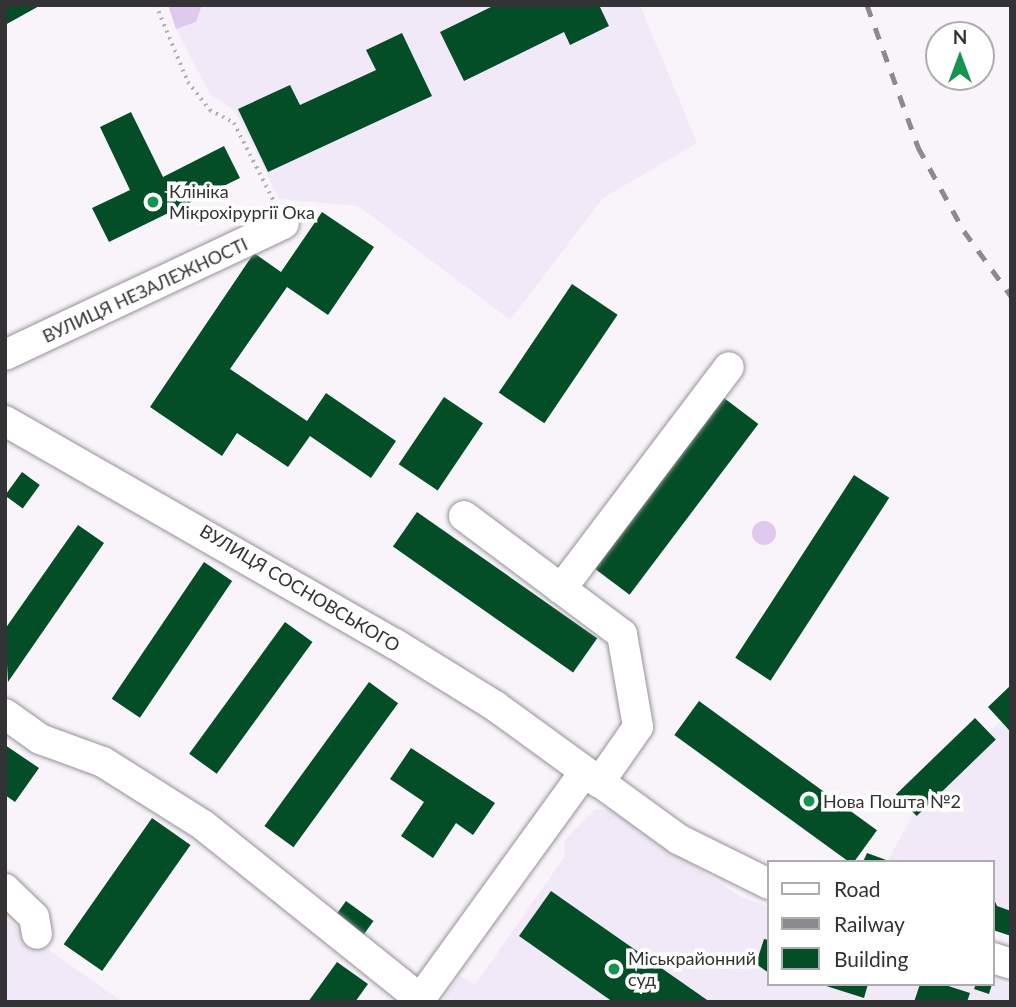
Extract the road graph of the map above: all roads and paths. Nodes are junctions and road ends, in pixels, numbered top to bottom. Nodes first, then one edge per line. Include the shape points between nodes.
1 (156, 5) edge
2 (284, 224) joint
3 (5, 355) edge
4 (729, 367) dead end
5 (5, 421) edge
6 (464, 516) dead end
7 (561, 589) junction
8 (5, 714) edge
9 (591, 778) junction
10 (768, 884) edge
11 (5, 890) edge
12 (37, 934) dead end
13 (419, 1000) edge

1 - 2 path via 188,82 210,110 234,123
2 - 3 street, ВУЛИЦЯ НЕЗАЛЕЖНОСТІ
4 - 7 street
5 - 9 street, ВУЛИЦЯ СОСНОВСЬКОГО via 395,644 495,706
6 - 7 street
7 - 9 street via 622,635 638,727
8 - 13 street via 40,738 103,762 203,825
9 - 10 street, ВУЛИЦЯ СОСНОВСЬКОГО via 678,839
9 - 13 street
11 - 12 street via 34,917

